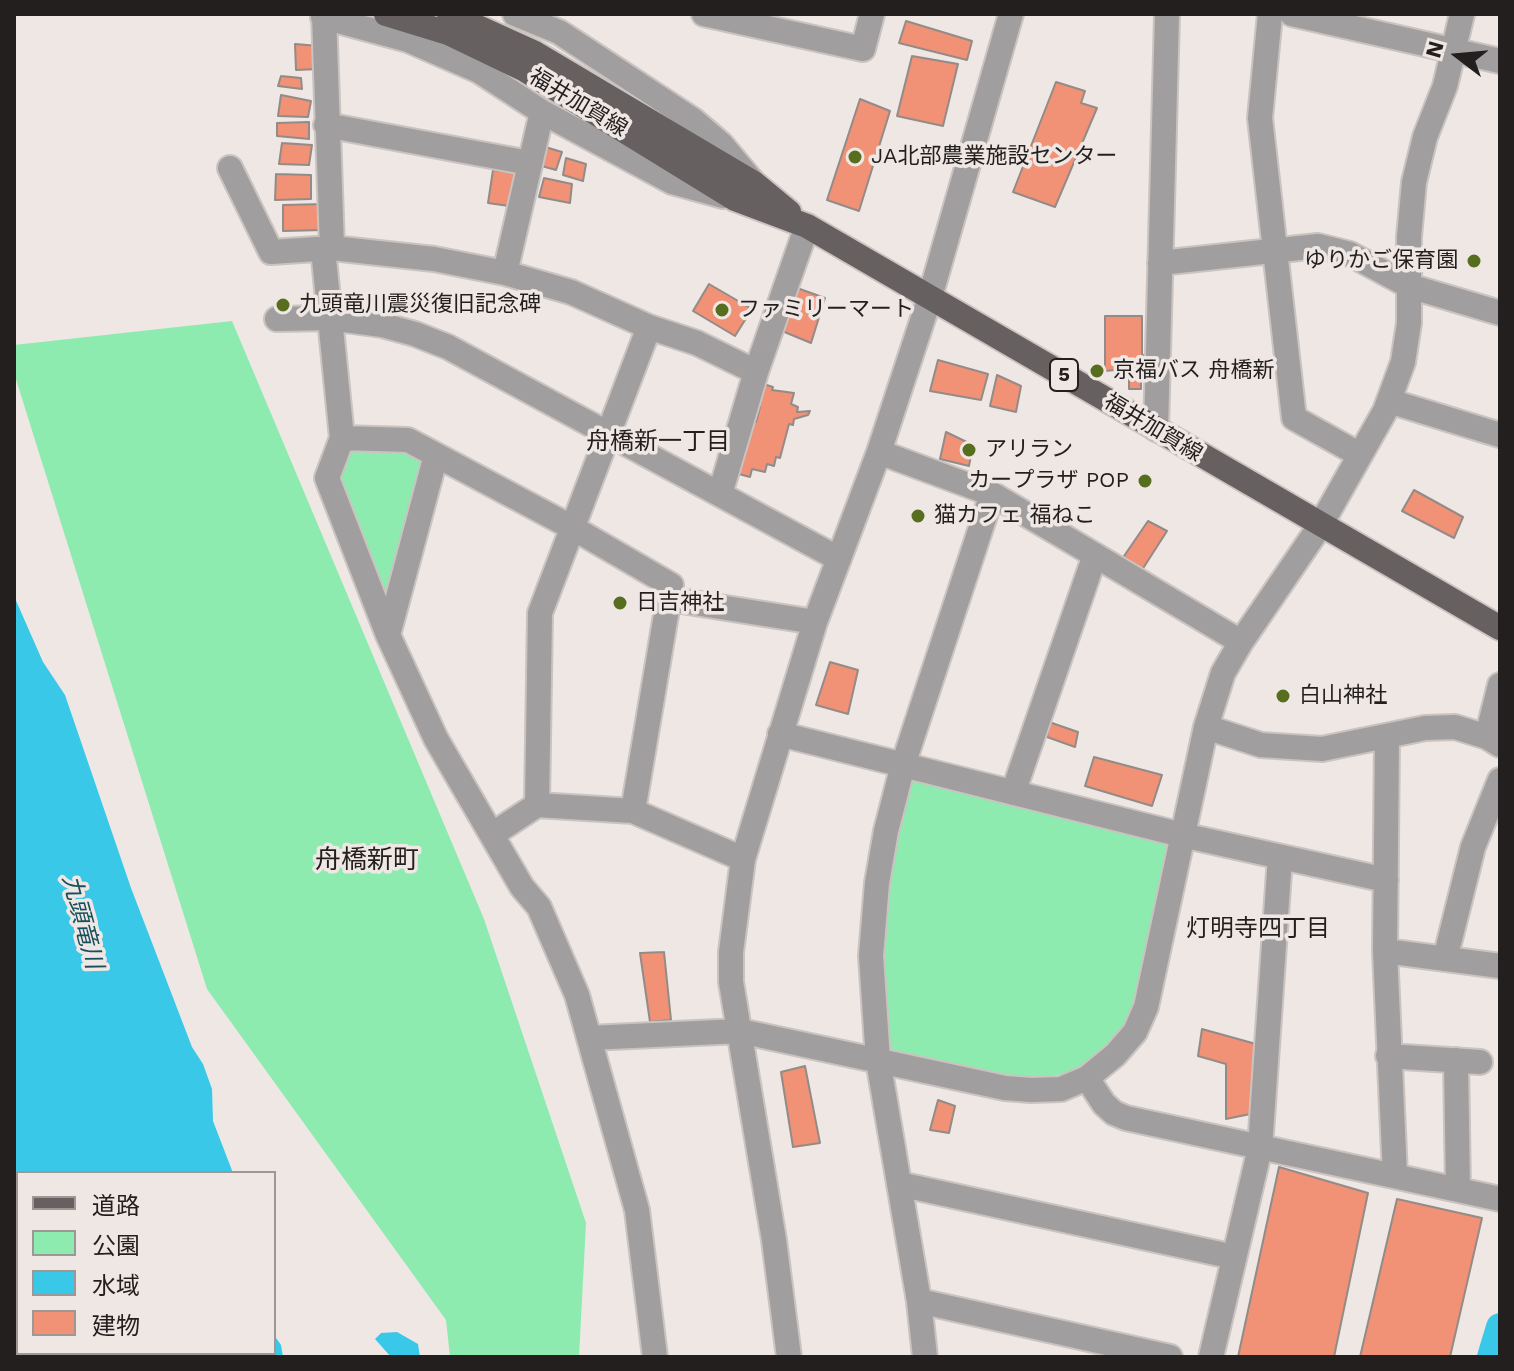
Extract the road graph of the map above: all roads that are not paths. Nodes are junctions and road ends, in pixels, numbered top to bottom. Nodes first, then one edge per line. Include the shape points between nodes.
1 (386, 14) edge
2 (449, 14) edge
3 (515, 14) edge
4 (704, 14) edge
5 (872, 14) edge
6 (1011, 14) edge
7 (1167, 14) edge
8 (1270, 14) edge
9 (1292, 14) edge
10 (1462, 14) edge
11 (323, 15) edge
12 (561, 23) edge
13 (1453, 51) junction
14 (530, 61) junction
15 (1500, 61) edge
16 (542, 112) junction
17 (326, 125) junction
18 (529, 163) junction
19 (230, 168) dead end
20 (754, 183) junction
21 (735, 199) junction
22 (807, 226) junction
23 (328, 248) junction
24 (1276, 250) junction
25 (1160, 263) junction
26 (505, 273) junction
27 (1409, 286) junction
28 (930, 297) junction
29 (1500, 313) edge
30 (330, 318) junction
31 (277, 319) dead end
32 (649, 327) junction
33 (756, 372) junction
34 (1389, 401) junction
35 (1156, 429) junction
36 (609, 434) junction
37 (1500, 435) edge
38 (342, 438) junction
39 (879, 452) junction
40 (436, 455) junction
41 (1360, 455) junction
42 (720, 494) junction
43 (992, 494) junction
44 (1320, 526) junction
45 (573, 528) junction
46 (1095, 555) junction
47 (839, 559) junction
48 (669, 599) junction
49 (815, 622) junction
50 (1500, 628) edge
51 (388, 635) junction
52 (1241, 642) junction
53 (1500, 685) edge
54 (1206, 727) junction
55 (780, 734) junction
56 (1387, 736) junction
57 (1493, 741) edge
58 (903, 765) junction
59 (1500, 780) edge
60 (1013, 793) junction
61 (537, 805) junction
62 (633, 811) junction
63 (493, 834) junction
64 (1182, 835) junction
65 (1280, 857) junction
66 (743, 859) junction
67 (1386, 880) junction
68 (1385, 951) junction
69 (1445, 959) junction
70 (1500, 966) edge
71 (740, 1031) junction
72 (589, 1038) junction
73 (1388, 1056) junction
74 (878, 1060) junction
75 (1456, 1060) junction
76 (1480, 1062) dead end
77 (1087, 1078) junction
78 (1260, 1148) junction
79 (1395, 1176) junction
80 (899, 1184) junction
81 (1458, 1190) junction
82 (1500, 1199) edge
83 (1234, 1257) junction
84 (919, 1301) junction
85 (655, 1357) edge
86 (789, 1357) edge
87 (925, 1357) edge
88 (1170, 1357) edge
89 (1211, 1357) edge

1 - 14 main road, 福井加賀線 / 5
2 - 14 main road, 福井加賀線 / 5
3 - 12 street
4 - 5 street via 863,49
6 - 28 street
7 - 25 street
8 - 24 street via 1260,118
9 - 13 street
10 - 13 street
11 - 16 street via 408,40 479,71
11 - 17 street
12 - 20 street via 693,120
13 - 15 street
13 - 27 street via 1414,182
14 - 20 main road, 福井加賀線 / 5
14 - 21 main road, 福井加賀線 / 5
16 - 18 street
16 - 21 street via 672,182
17 - 18 street
17 - 23 street
18 - 26 street
19 - 23 street via 271,252
20 - 22 main road, 福井加賀線 / 5
21 - 22 main road, 福井加賀線 / 5
22 - 28 main road, 福井加賀線 / 5
22 - 33 street
23 - 26 street
23 - 30 street
24 - 25 street
24 - 27 street via 1318,246 1350,254
24 - 41 street via 1294,418
25 - 35 street
26 - 32 street via 571,292
27 - 29 street
27 - 34 street via 1403,362
28 - 35 main road, 福井加賀線 / 5
28 - 39 street
30 - 31 street
30 - 36 street via 382,325 437,343
30 - 38 street
32 - 33 street
32 - 36 street
33 - 42 street
34 - 37 street
34 - 41 street
35 - 44 main road, 福井加賀線 / 5
36 - 42 street
36 - 45 street
38 - 40 street via 408,440
38 - 51 street via 327,478
39 - 43 street
39 - 47 street
40 - 45 street
40 - 51 street
41 - 44 street
42 - 47 street
43 - 46 street
43 - 58 street
44 - 50 main road, 福井加賀線 / 5
44 - 52 street
45 - 48 street via 671,585
45 - 61 street via 540,613
46 - 52 street
46 - 60 street
47 - 49 street
48 - 49 street
48 - 62 street
49 - 55 street
51 - 63 street via 436,739
52 - 54 street via 1223,673
53 - 57 street
54 - 56 street via 1261,745 1322,749
54 - 64 street
55 - 58 street
55 - 66 street
56 - 57 street via 1455,727
56 - 67 street
58 - 60 street
58 - 74 street via 877,883 871,956
59 - 69 street via 1473,847
60 - 64 street
61 - 62 street
61 - 63 street
62 - 66 street
63 - 72 street via 539,907 577,995
64 - 65 street
64 - 77 street via 1146,1007 1135,1032
65 - 67 street
65 - 78 street
66 - 71 street via 731,952
67 - 68 street
68 - 69 street
68 - 73 street
69 - 70 street
71 - 72 street
71 - 74 street
71 - 86 street
72 - 85 street via 637,1210
73 - 75 street
73 - 79 street
74 - 77 street via 1005,1088 1061,1089
74 - 80 street
75 - 76 street
75 - 81 street
77 - 78 street via 1104,1104 1126,1118
78 - 79 street
78 - 83 street
79 - 81 street
80 - 83 street
80 - 84 street
81 - 82 street
83 - 89 street
84 - 87 street
84 - 88 street

